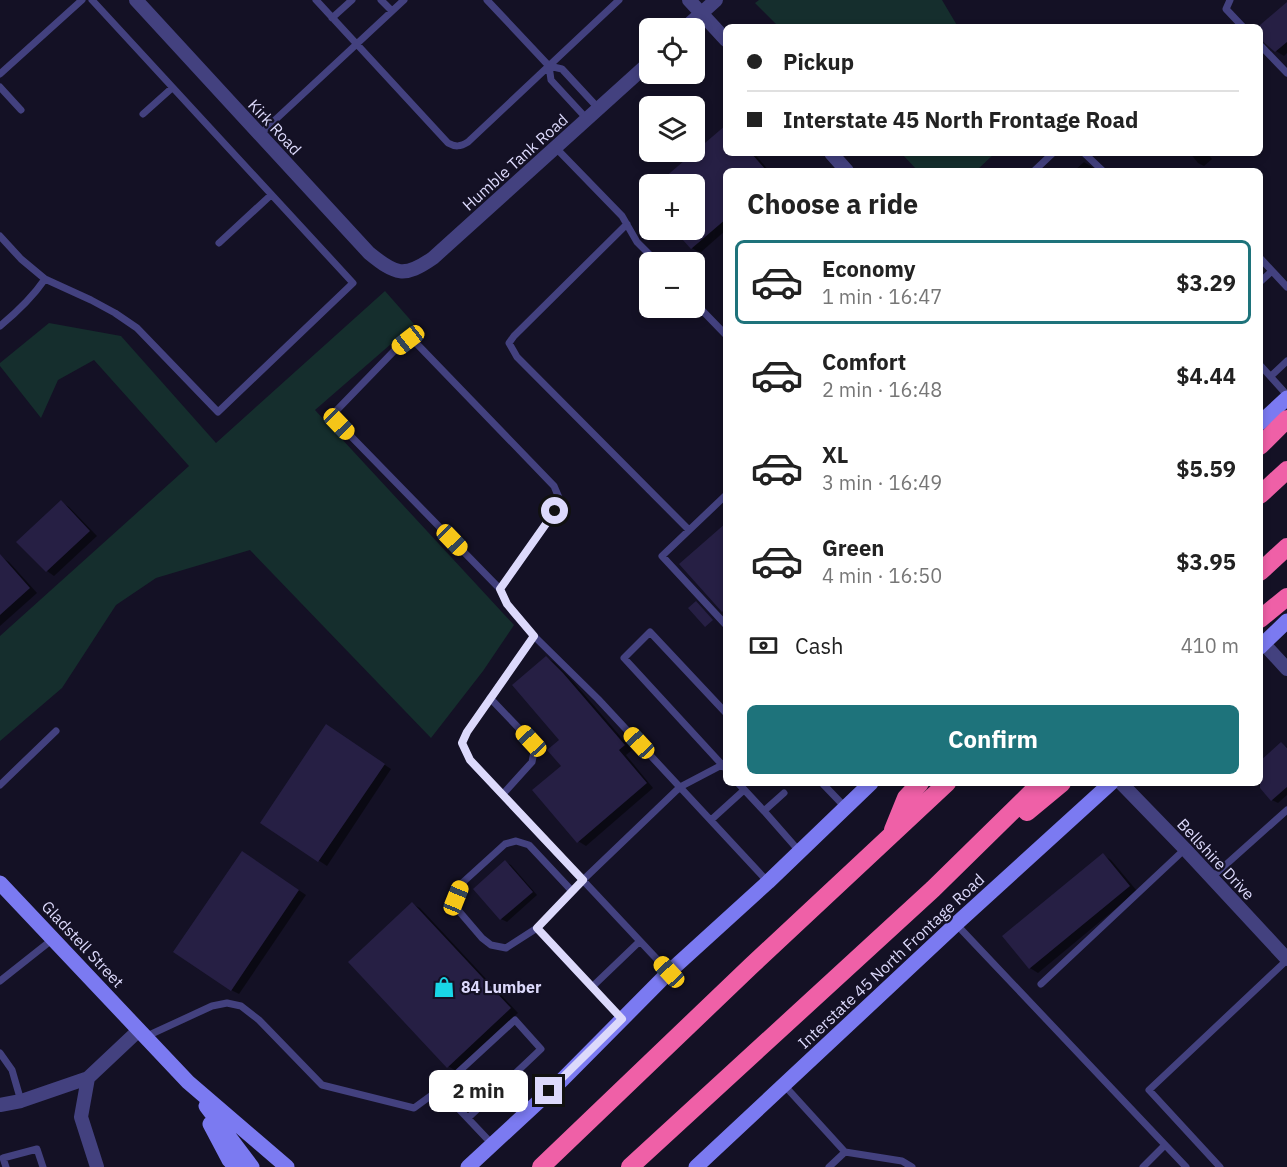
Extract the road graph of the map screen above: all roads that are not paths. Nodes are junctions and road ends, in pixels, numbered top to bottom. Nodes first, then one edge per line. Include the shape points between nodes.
1 (82, 0) edge
2 (92, 0) edge
3 (316, 0) edge
4 (352, 0) edge
5 (381, 0) edge
6 (404, 0) edge
7 (487, 0) edge
8 (620, 0) edge
9 (689, 0) edge
10 (716, 0) edge
11 (1230, 0) edge
12 (140, 1) edge
13 (392, 11) junction
14 (701, 14) junction
15 (332, 18) junction
16 (696, 18) edge
17 (1240, 24) edge
18 (723, 37) edge
19 (356, 45) junction
20 (1263, 48) edge
21 (549, 66) junction
22 (639, 72) edge
23 (1287, 73) edge
24 (0, 74) edge
25 (0, 87) edge
26 (172, 88) junction
27 (598, 109) junction
28 (21, 110) dead end
29 (143, 114) dead end
30 (587, 119) junction
31 (260, 134) junction
32 (555, 147) junction
33 (834, 156) edge
34 (1050, 156) edge
35 (1087, 156) edge
36 (844, 168) edge
37 (1037, 168) edge
38 (1100, 168) edge
39 (271, 195) junction
40 (627, 224) junction
41 (0, 236) edge
42 (219, 243) dead end
43 (648, 252) edge
44 (1263, 261) edge
45 (395, 271) joint
46 (1272, 271) junction
47 (45, 279) junction
48 (1263, 279) edge
49 (1287, 287) edge
50 (705, 313) edge
51 (0, 326) edge
52 (723, 331) edge
53 (1287, 362) edge
54 (1263, 368) edge
55 (1271, 376) junction
56 (1287, 396) edge
57 (1287, 419) edge
58 (1263, 420) edge
59 (1263, 443) edge
60 (1287, 470) edge
61 (1263, 492) edge
62 (723, 498) edge
63 (689, 530) junction
64 (1287, 547) edge
65 (1263, 569) edge
66 (500, 589) junction
67 (1287, 597) edge
68 (1263, 617) edge
69 (1287, 621) edge
70 (723, 622) edge
71 (534, 636) junction
72 (1263, 645) edge
73 (1263, 647) edge
74 (1287, 669) edge
75 (490, 698) junction
76 (723, 710) edge
77 (56, 731) dead end
78 (723, 763) edge
79 (723, 766) edge
80 (0, 785) edge
81 (741, 786) edge
82 (825, 786) edge
83 (868, 786) edge
84 (917, 786) edge
85 (945, 786) edge
86 (1038, 786) edge
87 (1058, 786) edge
88 (1107, 786) edge
89 (1124, 786) edge
90 (680, 787) junction
91 (744, 790) junction
92 (784, 793) dead end
93 (502, 794) junction
94 (846, 808) junction
95 (1287, 810) edge
96 (765, 811) junction
97 (711, 820) junction
98 (890, 836) junction
99 (1185, 849) junction
100 (800, 852) junction
101 (1211, 878) junction
102 (583, 880) junction
103 (768, 882) junction
104 (0, 883) edge
105 (933, 889) junction
106 (572, 891) junction
107 (956, 924) junction
108 (537, 928) junction
109 (52, 939) junction
110 (640, 941) junction
111 (1287, 960) edge
112 (669, 972) junction
113 (0, 981) edge
114 (1041, 984) dead end
115 (592, 987) junction
116 (622, 1019) junction
117 (142, 1034) junction
118 (1, 1057) edge
119 (88, 1078) junction
120 (188, 1082) junction
121 (784, 1085) junction
122 (440, 1089) junction
123 (21, 1101) junction
124 (0, 1105) edge
125 (468, 1118) junction
126 (492, 1144) junction
127 (1165, 1145) junction
128 (845, 1152) junction
129 (6, 1167) edge
130 (43, 1167) edge
131 (97, 1167) edge
132 (236, 1167) edge
133 (252, 1167) edge
134 (287, 1167) edge
135 (468, 1167) edge
136 (541, 1167) edge
137 (630, 1167) edge
138 (696, 1167) edge
139 (829, 1167) edge
140 (912, 1167) edge
141 (1143, 1167) edge
142 (1185, 1167) edge
143 (1220, 1167) edge

1 - 24 lane
2 - 26 lane
3 - 15 lane
4 - 15 lane
5 - 13 lane
6 - 13 lane
7 - 21 lane
8 - 21 lane
9 - 14 street
10 - 14 street
11 - 17 lane via 1226,9
12 - 31 street, Kirk Road
13 - 19 lane
14 - 16 street
14 - 18 street
15 - 19 lane
19 - 21 lane via 454,146 468,142
19 - 31 lane
20 - 23 lane
21 - 27 lane via 562,69
21 - 30 lane via 551,80
22 - 27 street, Humble Tank Road
25 - 28 lane
26 - 29 lane
26 - 39 lane
27 - 30 street, Humble Tank Road
30 - 32 street, Humble Tank Road
31 - 45 street, Kirk Road via 369,253
32 - 40 lane
32 - 45 street, Humble Tank Road via 433,258 419,268
33 - 36 street
34 - 37 lane
35 - 38 lane
39 - 42 lane
39 - 47 lane via 353,283 218,412 136,328 91,300
40 - 43 lane
40 - 63 lane via 509,343 517,357
41 - 47 lane
44 - 46 lane
46 - 48 lane
46 - 49 lane
47 - 51 lane via 21,309
50 - 52 lane
53 - 55 lane
54 - 55 lane
55 - 56 lane
56 - 58 main road
57 - 59 highway
60 - 61 highway
62 - 63 lane
63 - 70 lane via 662,556
64 - 65 highway
66 - 66 lane via 560,500 554,486 417,344 408,340 335,412 339,424
66 - 71 lane via 507,604
67 - 68 highway
69 - 72 main road
71 - 75 lane
71 - 90 lane
73 - 74 street
75 - 93 lane via 462,743 470,760
75 - 93 lane via 531,741 534,752 532,762
76 - 78 lane via 650,632 624,658
77 - 80 lane
79 - 90 lane
81 - 91 lane
82 - 94 lane
83 - 94 main road
84 - 98 highway via 906,798
85 - 98 highway
86 - 105 highway
87 - 105 highway
88 - 107 main road, Interstate 45 North Frontage Road
89 - 99 street, Bellshire Drive
90 - 97 lane
90 - 102 lane
91 - 96 lane
91 - 97 lane
92 - 96 lane
93 - 102 lane
94 - 100 main road
95 - 101 lane
96 - 100 lane
97 - 103 lane
98 - 136 highway
99 - 101 street, Bellshire Drive
99 - 114 lane
100 - 103 main road
101 - 111 street, Bellshire Drive
102 - 106 lane
102 - 110 lane
103 - 112 main road
104 - 109 main road, Gladstell Street
105 - 137 highway
106 - 108 lane
106 - 108 lane via 529,845 516,841 505,844 461,884 456,898 458,910 491,945 506,948
107 - 121 main road, Interstate 45 North Frontage Road
107 - 127 lane
108 - 115 lane
109 - 113 lane
109 - 117 main road, Gladstell Street
110 - 112 lane
110 - 115 lane
111 - 143 lane via 1149,1090
112 - 116 main road
115 - 116 lane
116 - 126 main road
117 - 119 street
117 - 120 main road, Gladstell Street
117 - 122 lane via 227,1003 241,1006 259,1020 322,1085 414,1108
118 - 123 lane via 12,1070
119 - 123 street
119 - 131 street via 81,1117
120 - 132 main road
120 - 133 main road, Gladstell Street
120 - 134 main road, Gladstell Street
121 - 128 lane
121 - 138 main road, Interstate 45 North Frontage Road
122 - 125 lane
122 - 125 lane via 515,1020 541,1048
123 - 124 street
125 - 126 lane
126 - 135 main road
127 - 141 lane
127 - 142 lane
128 - 139 lane
128 - 140 lane via 902,1161
129 - 130 lane via 3,1158 37,1149

